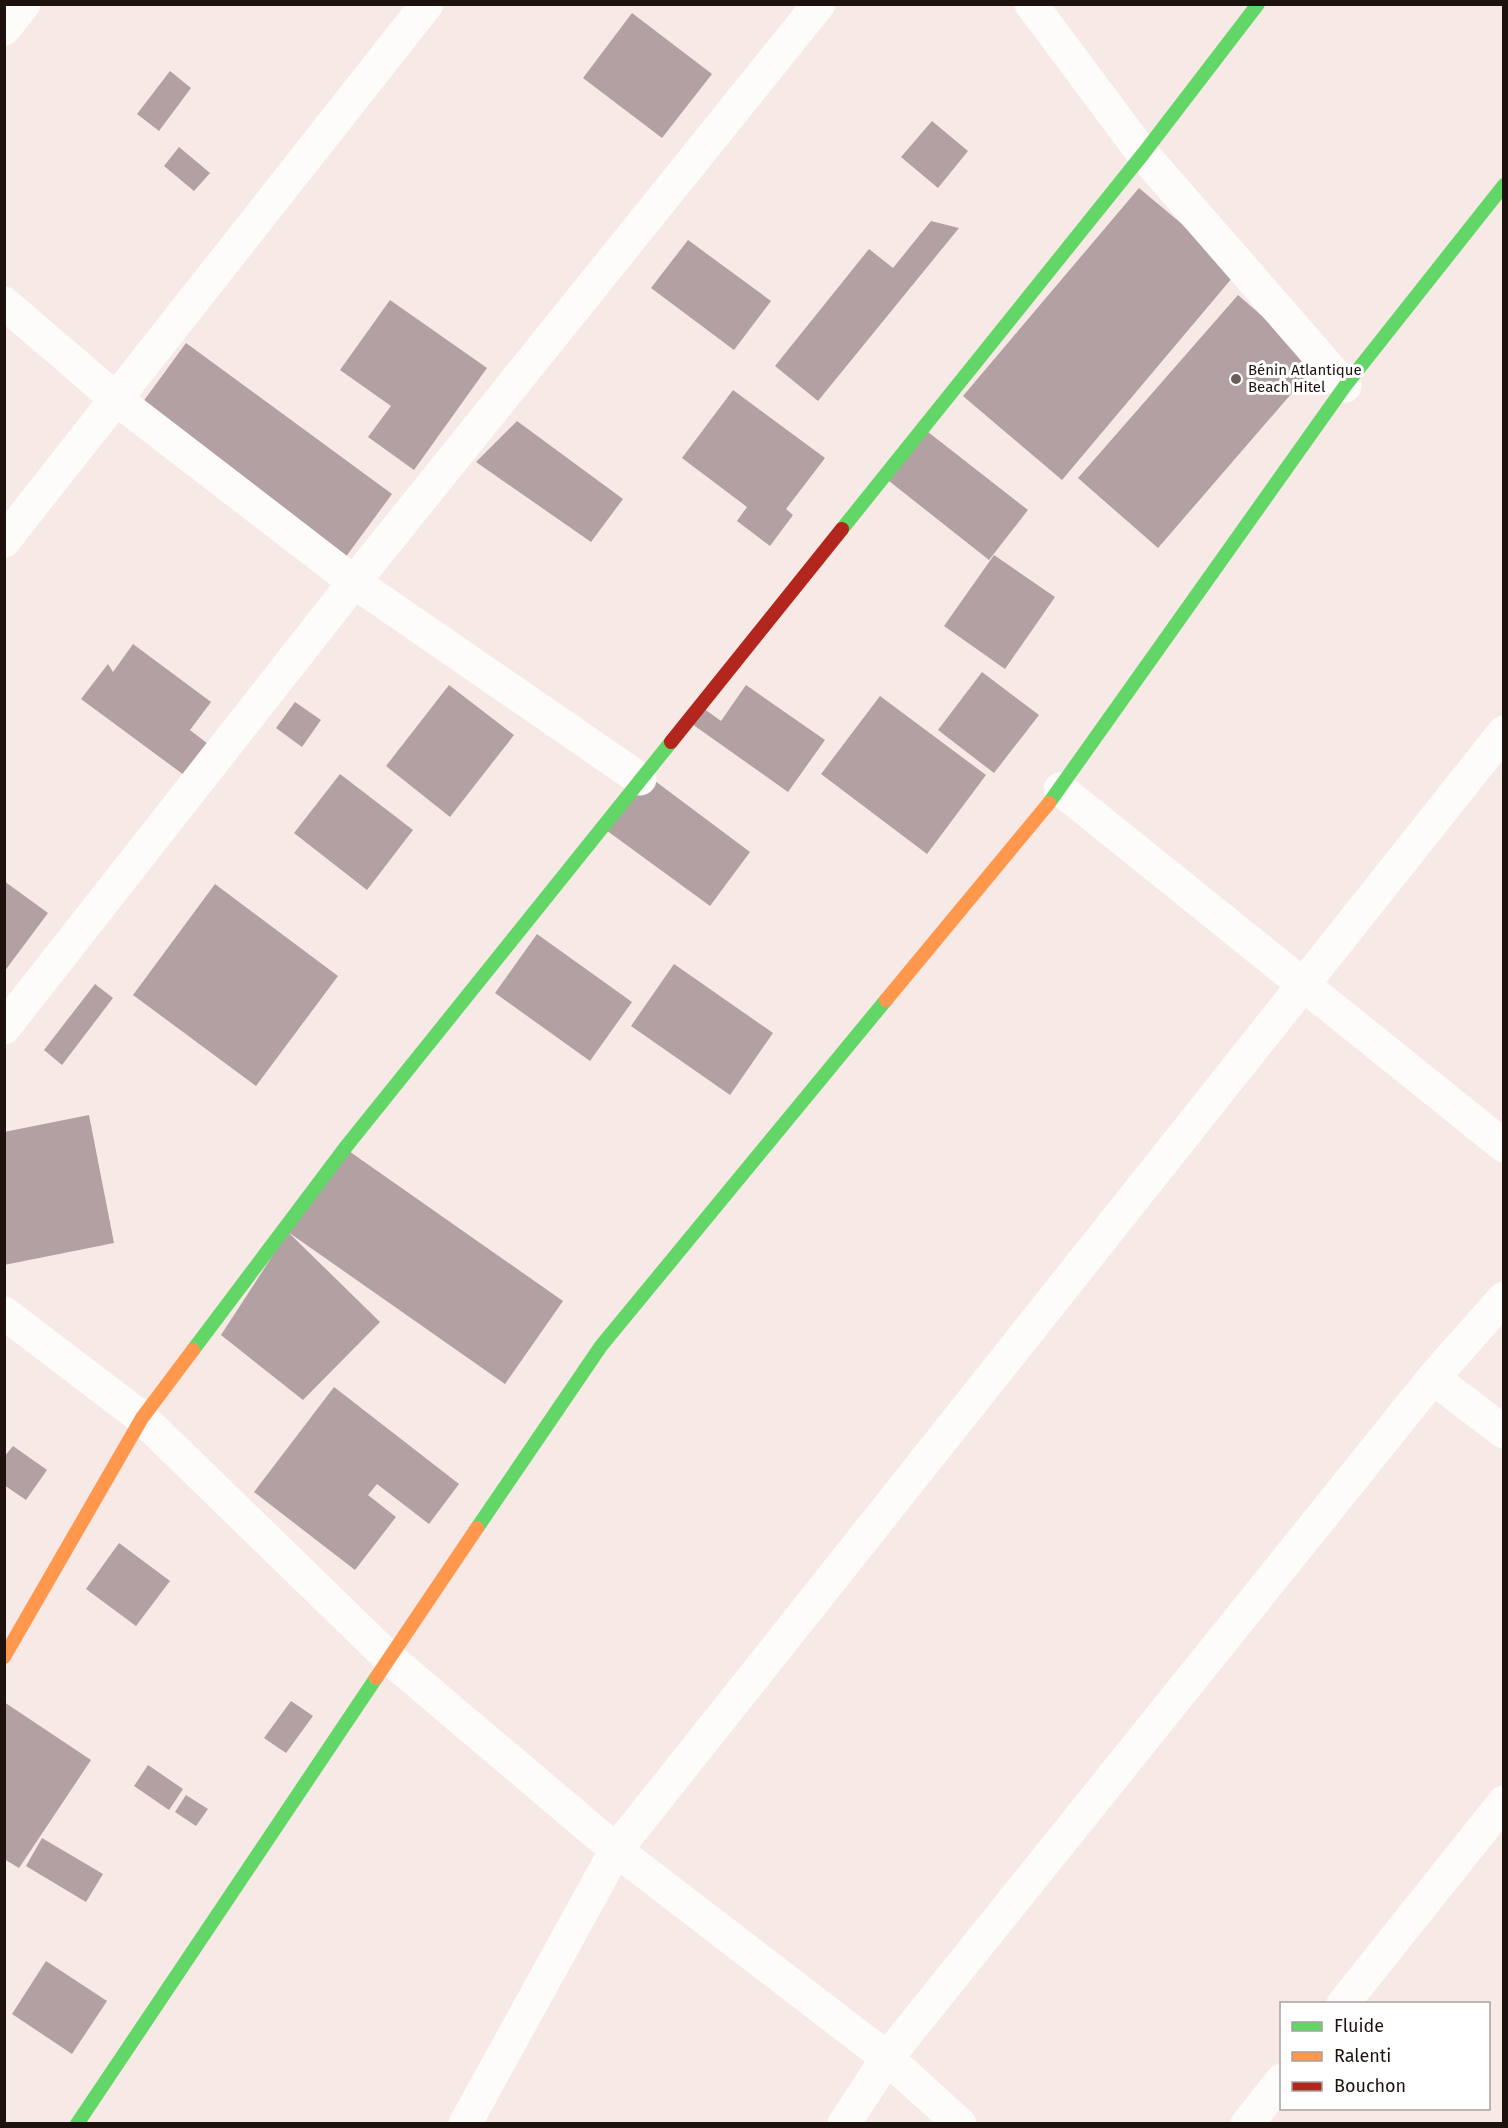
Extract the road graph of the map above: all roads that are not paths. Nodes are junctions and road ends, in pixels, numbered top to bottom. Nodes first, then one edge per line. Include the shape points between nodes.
1 (24, 4) edge
2 (427, 4) edge
3 (819, 4) edge
4 (1031, 4) edge
5 (1258, 4) edge
6 (4, 29) edge
7 (1143, 154) junction
8 (1503, 185) edge
9 (4, 303) edge
10 (1345, 386) junction
11 (116, 399) junction
12 (4, 541) edge
13 (354, 582) junction
14 (1503, 732) edge
15 (640, 779) junction
16 (1060, 789) junction
17 (1302, 985) junction
18 (4, 1028) edge
19 (1503, 1146) edge
20 (1503, 1298) edge
21 (4, 1313) edge
22 (1433, 1378) junction
23 (142, 1418) junction
24 (1503, 1432) edge
25 (4, 1657) edge
26 (389, 1658) junction
27 (1503, 1802) edge
28 (616, 1850) junction
29 (1345, 2002) edge
30 (887, 2058) junction
31 (1280, 2081) edge
32 (77, 2124) edge
33 (465, 2124) edge
34 (844, 2124) edge
35 (960, 2124) edge
36 (1247, 2124) edge

1 - 6 street
2 - 11 street
3 - 13 street
4 - 7 street
5 - 7 street
7 - 10 street
7 - 15 street
8 - 10 street
9 - 11 street
10 - 16 street
11 - 12 street
11 - 13 street
13 - 15 street
13 - 18 street
14 - 17 street
15 - 23 street via 345,1148
16 - 17 street
16 - 26 street via 601,1346
17 - 19 street
17 - 28 street
20 - 22 street
21 - 23 street
22 - 24 street
22 - 30 street
23 - 25 street
23 - 26 street
26 - 28 street
26 - 32 street
27 - 29 street
28 - 30 street
28 - 33 street
30 - 34 street
30 - 35 street
31 - 36 street

